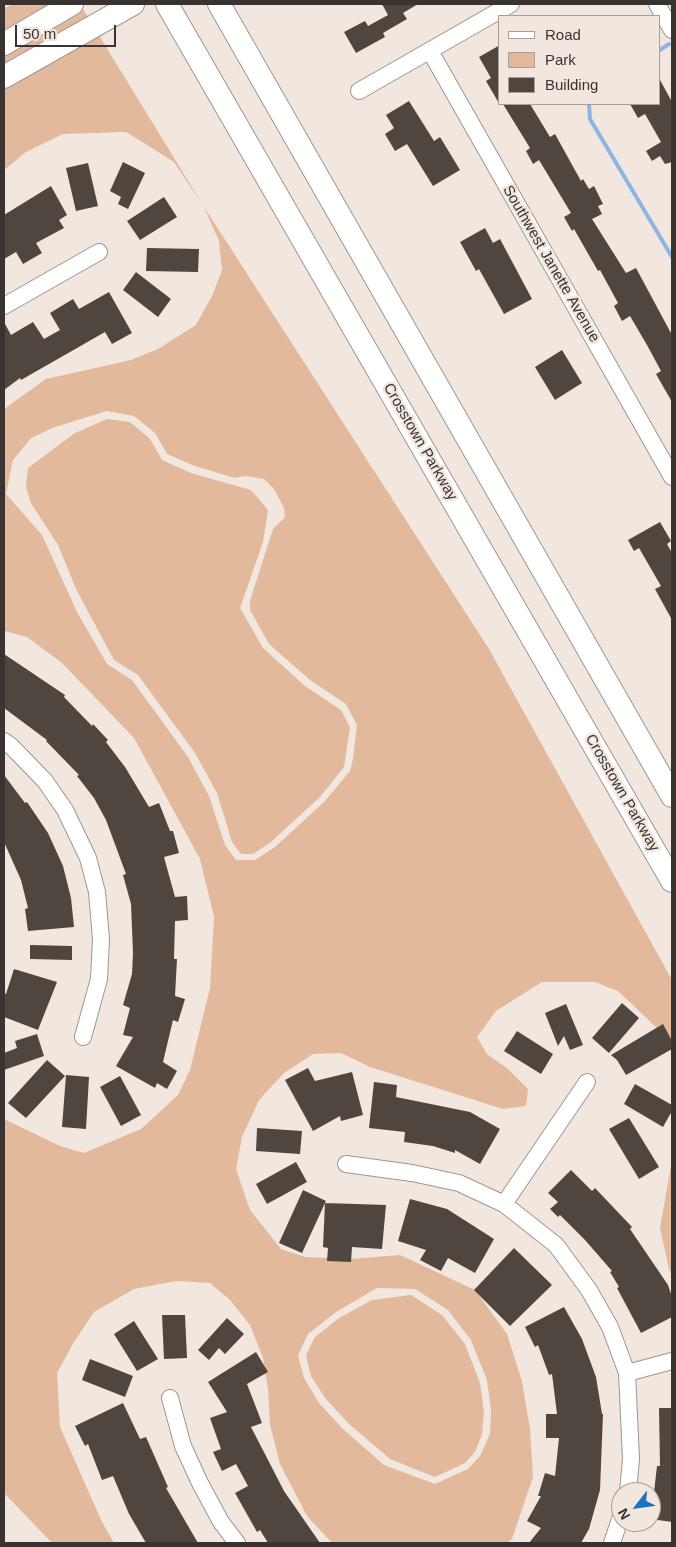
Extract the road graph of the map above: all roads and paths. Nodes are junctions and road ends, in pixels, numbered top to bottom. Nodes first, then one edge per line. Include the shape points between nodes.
1 (72, 4) edge
2 (133, 4) edge
3 (167, 4) edge
4 (219, 4) edge
5 (511, 4) edge
6 (657, 4) edge
7 (672, 30) edge
8 (4, 44) edge
9 (430, 51) junction
10 (4, 77) edge
11 (359, 91) dead end
12 (99, 252) dead end
13 (4, 306) edge
14 (672, 477) edge
15 (4, 741) edge
16 (672, 796) edge
17 (672, 881) edge
18 (83, 1036) dead end
19 (587, 1082) dead end
20 (346, 1164) dead end
21 (504, 1204) junction
22 (672, 1361) edge
23 (627, 1373) junction
24 (170, 1398) dead end
25 (629, 1482) edge
26 (237, 1543) edge

1 - 8 main road
2 - 10 main road
3 - 17 main road, Crosstown Parkway
4 - 16 main road
5 - 9 street
6 - 7 street
9 - 11 street
9 - 14 street, Southwest Janette Avenue
12 - 13 street
15 - 18 street via 45,781 65,810 88,858 98,892 102,939 99,979
19 - 21 street
20 - 21 street via 459,1183
21 - 23 street via 556,1245 589,1290 610,1327
22 - 23 street
23 - 25 street via 632,1459
24 - 26 street via 183,1446 200,1483 221,1522

